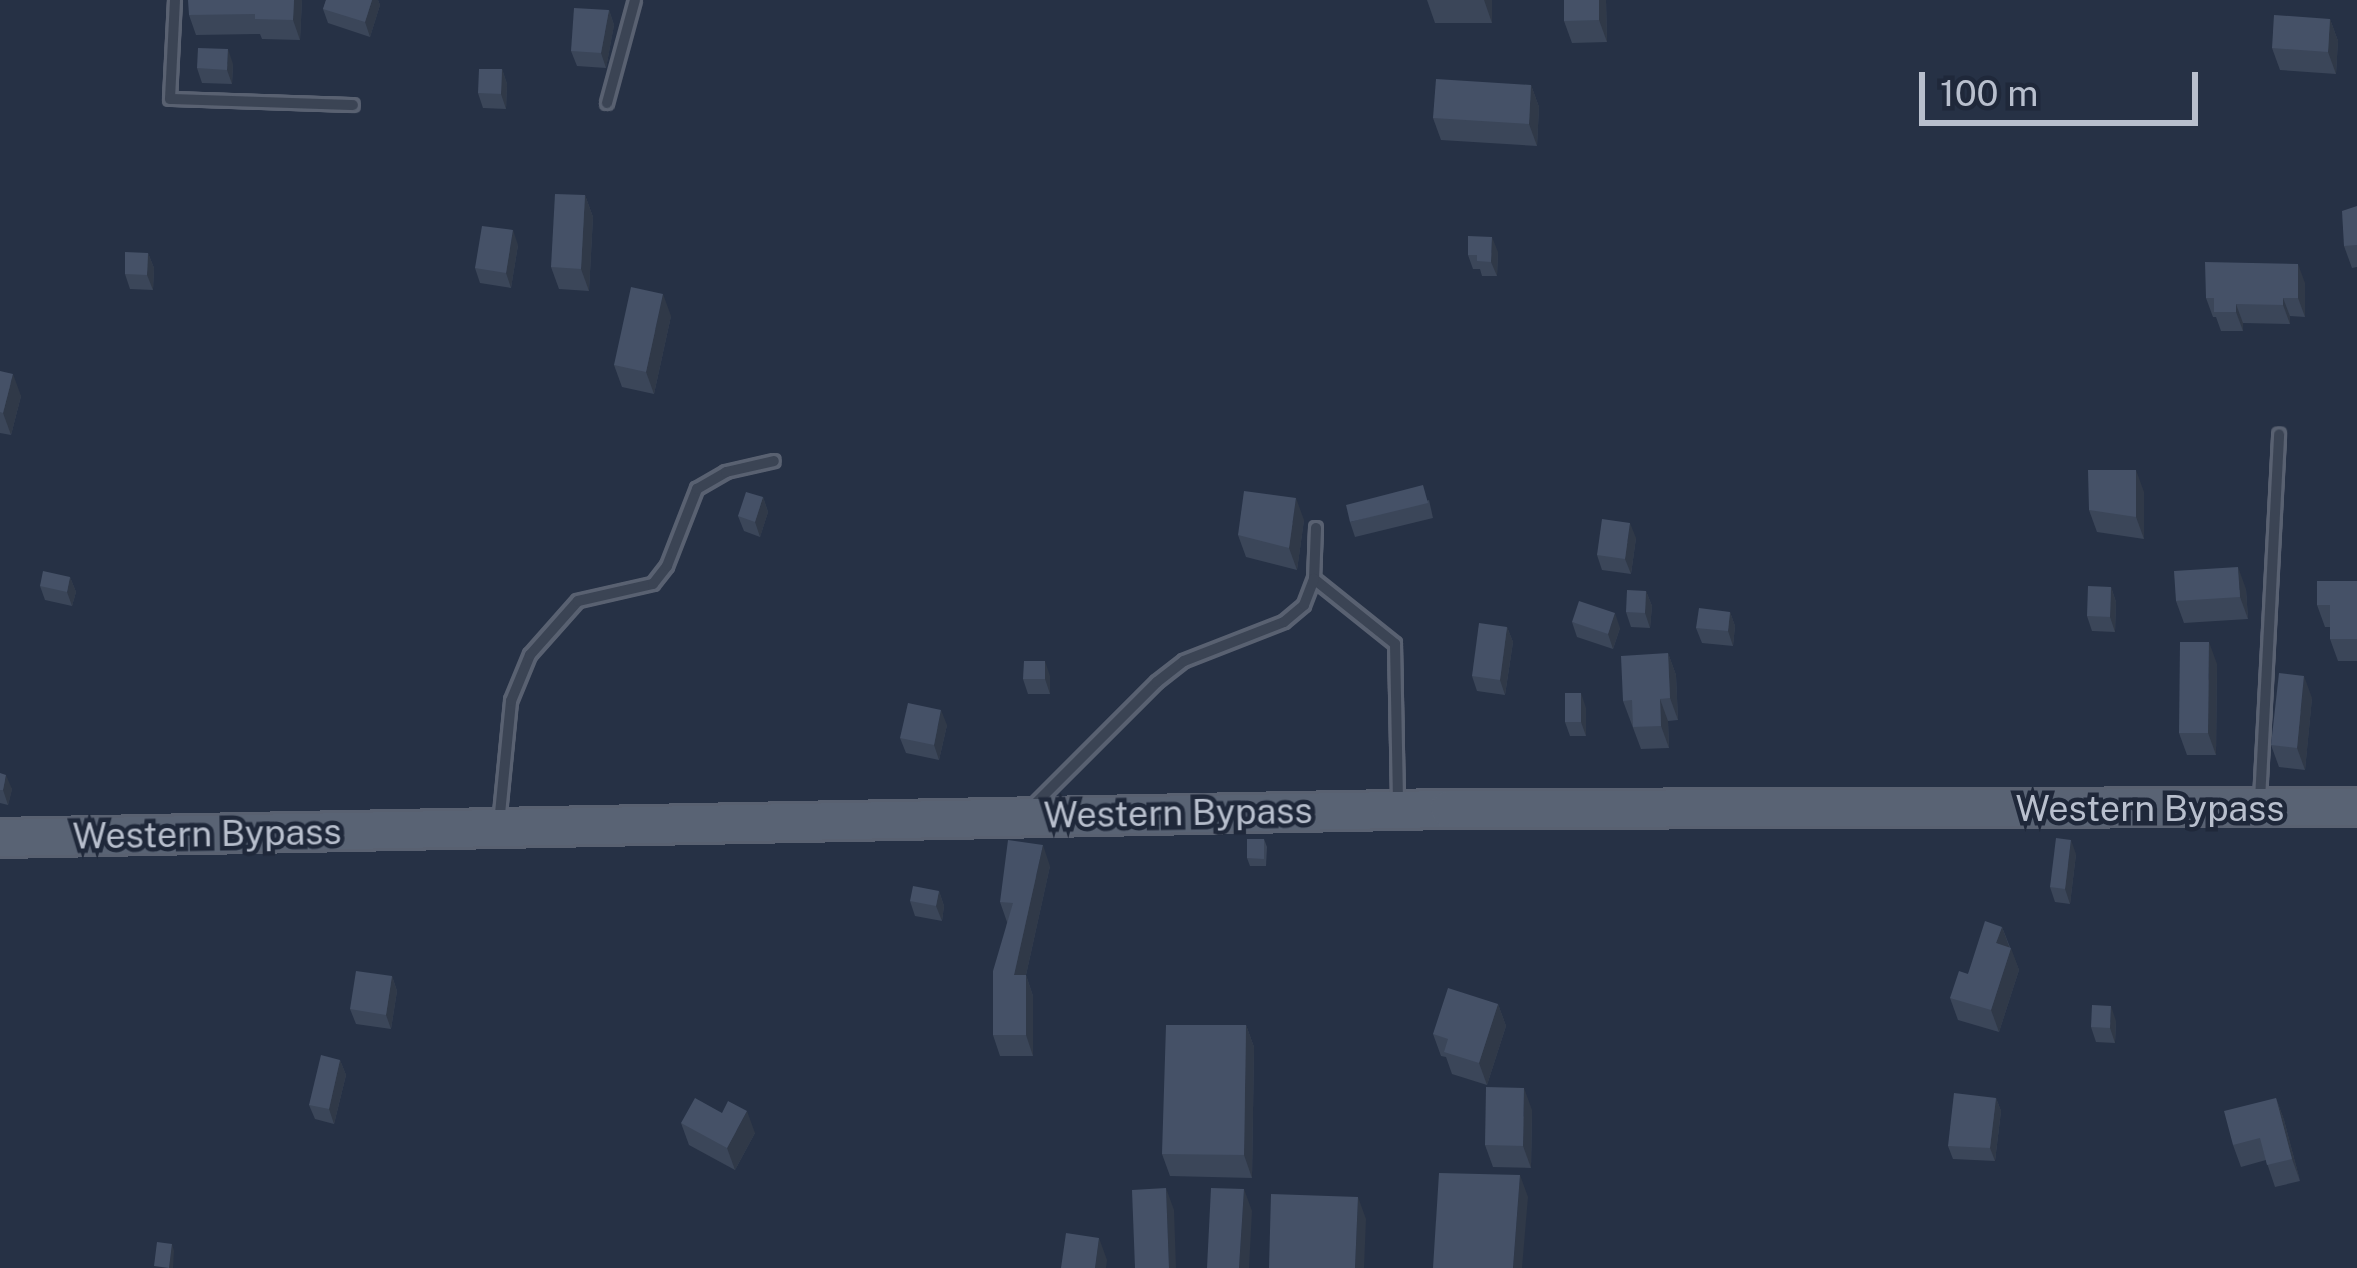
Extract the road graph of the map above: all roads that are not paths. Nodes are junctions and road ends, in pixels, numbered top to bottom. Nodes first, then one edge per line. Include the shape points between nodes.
1 (176, 0) edge
2 (635, 0) edge
3 (607, 103) dead end
4 (353, 105) dead end
5 (2279, 434) dead end
6 (774, 461) dead end
7 (1316, 527) dead end
8 (1314, 579) junction
9 (2357, 807) edge
10 (1398, 810) junction
11 (2260, 810) junction
12 (1024, 815) junction
13 (499, 827) junction
14 (0, 838) edge

1 - 4 lane via 170,100
2 - 3 lane
5 - 11 lane
6 - 13 lane via 726,472 697,489 668,566 653,584 578,601 530,655 511,701
7 - 8 lane
8 - 10 lane via 1395,644
8 - 12 lane via 1304,605 1284,622 1184,661 1157,682
9 - 11 main road, Western Bypass
10 - 11 main road, Western Bypass
10 - 12 main road, Western Bypass
12 - 13 main road, Western Bypass
13 - 14 main road, Western Bypass

